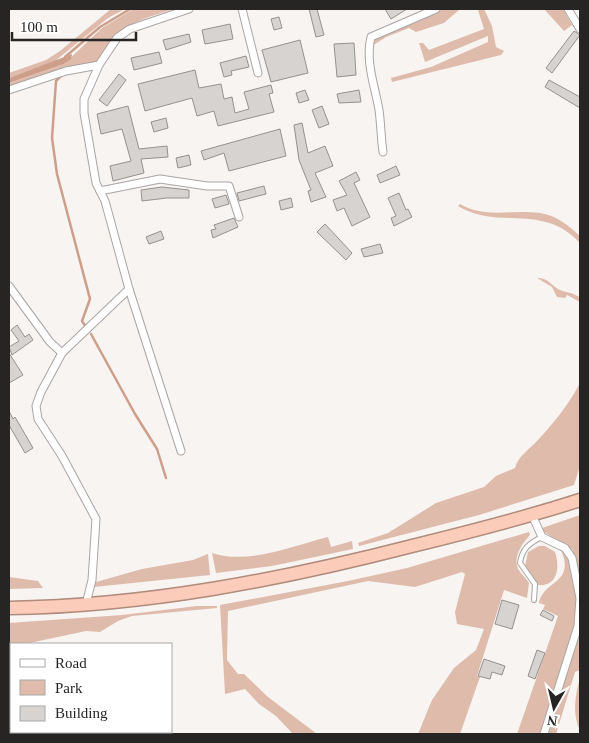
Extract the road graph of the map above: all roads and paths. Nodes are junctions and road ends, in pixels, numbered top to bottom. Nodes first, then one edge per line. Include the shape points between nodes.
1 (189, 9) edge
2 (242, 9) edge
3 (436, 9) edge
4 (568, 9) edge
5 (580, 29) edge
6 (99, 65) junction
7 (258, 73) dead end
8 (9, 90) edge
9 (383, 152) dead end
10 (100, 191) junction
11 (239, 217) dead end
12 (9, 286) edge
13 (129, 289) junction
14 (62, 353) junction
15 (181, 451) dead end
16 (580, 500) edge
17 (532, 516) junction
18 (542, 537) junction
19 (534, 600) dead end
20 (86, 604) junction
21 (9, 608) edge
22 (544, 734) edge

1 - 6 street via 130,29 117,38
2 - 7 street
3 - 9 street via 371,37 371,80
4 - 5 street
6 - 8 street via 66,71
6 - 10 street via 84,99 84,113 96,184
10 - 11 street via 160,179 229,186
10 - 13 street
12 - 14 street via 50,342
13 - 14 street
13 - 15 street
14 - 20 street via 36,406 38,419 96,520 92,580
16 - 17 highway
17 - 18 street
17 - 20 highway via 294,576
18 - 19 lane via 528,545 520,563 535,584
18 - 22 street via 565,548 572,558 580,613
20 - 21 highway

